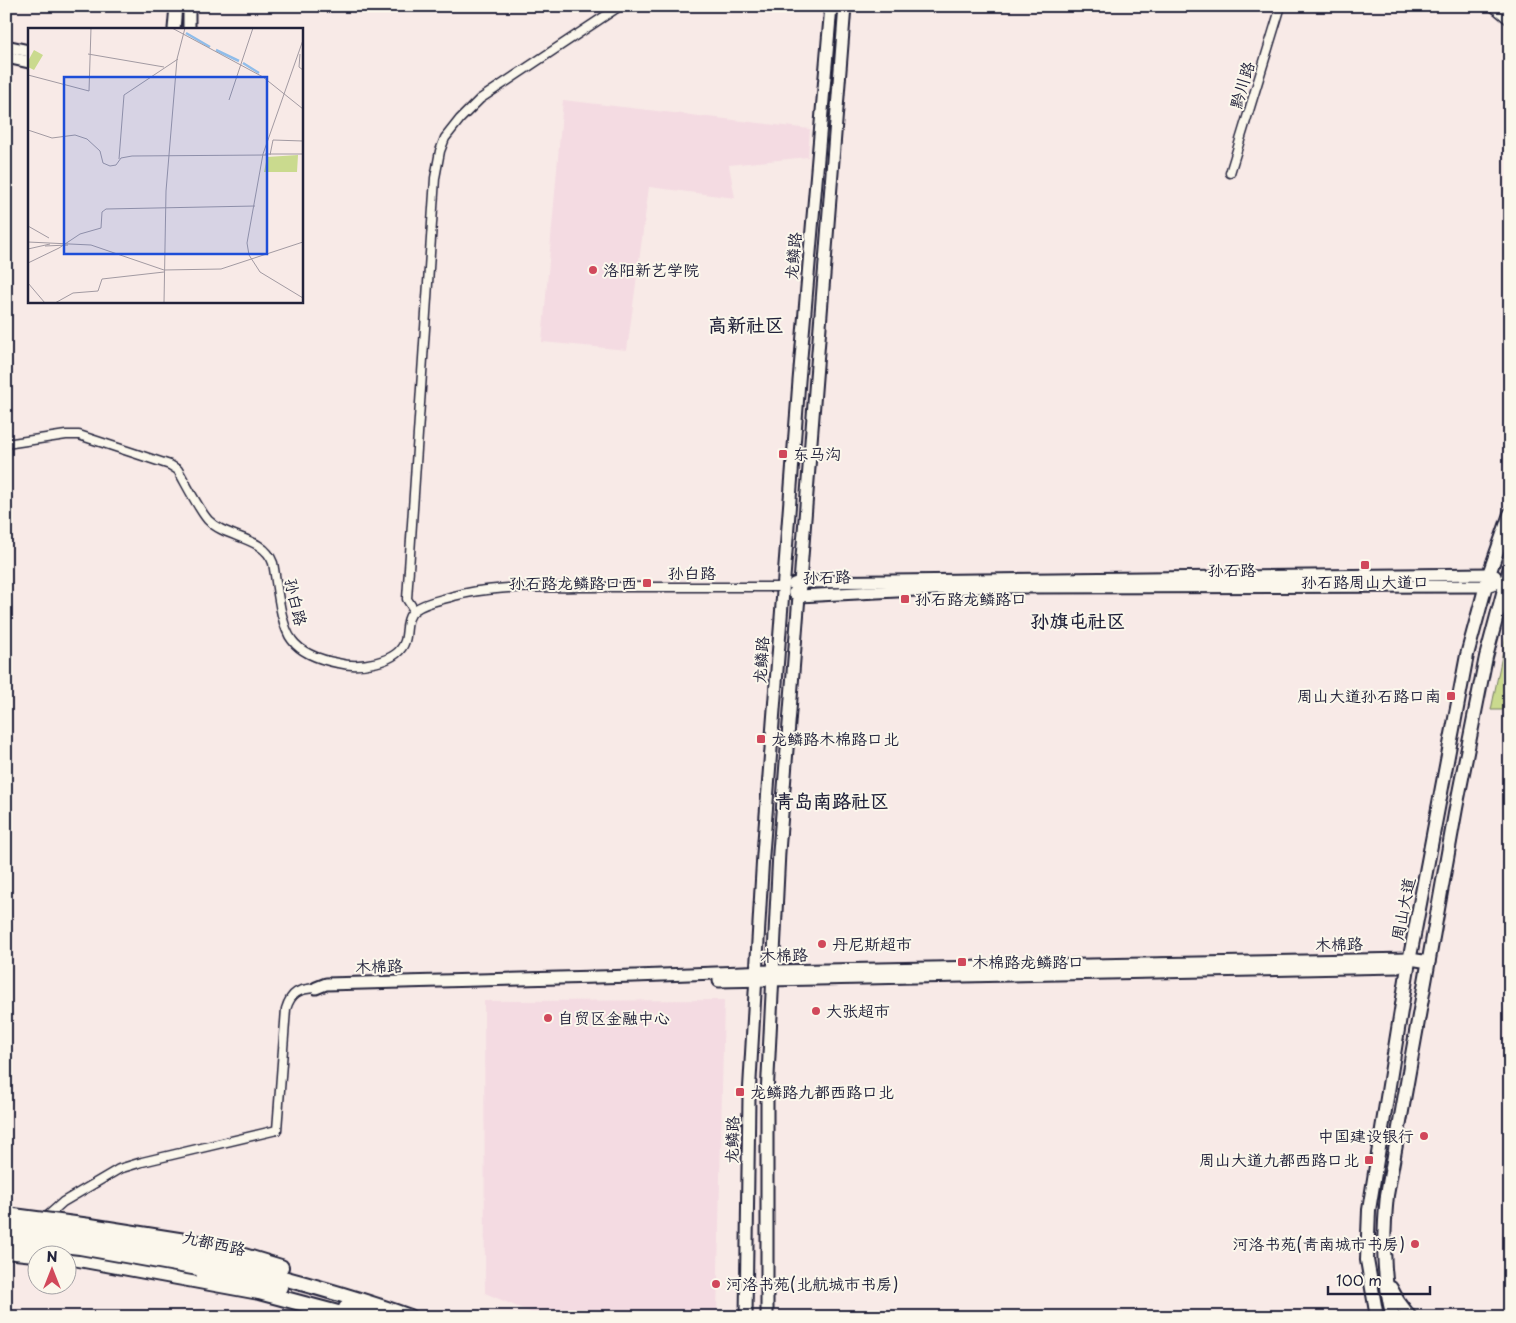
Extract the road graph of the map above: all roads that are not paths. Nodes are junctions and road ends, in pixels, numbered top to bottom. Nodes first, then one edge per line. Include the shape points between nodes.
1 (176, 6) edge
2 (188, 6) edge
3 (620, 6) edge
4 (831, 6) edge
5 (845, 6) edge
6 (1281, 6) edge
7 (1492, 6) edge
8 (1510, 20) edge
9 (174, 28) edge
10 (189, 28) edge
11 (6, 46) edge
12 (28, 51) edge
13 (6, 57) edge
14 (28, 62) edge
15 (1230, 173) dead end
16 (6, 444) edge
17 (1510, 514) edge
18 (1508, 576) edge
19 (1487, 580) junction
20 (800, 582) junction
21 (783, 588) junction
22 (799, 596) junction
23 (414, 610) junction
24 (1429, 962) junction
25 (1409, 963) junction
26 (756, 976) junction
27 (773, 976) junction
28 (316, 988) joint
29 (6, 1215) edge
30 (6, 1229) edge
31 (6, 1239) edge
32 (6, 1251) edge
33 (28, 1253) edge
34 (6, 1258) edge
35 (28, 1258) edge
36 (78, 1260) edge
37 (199, 1262) junction
38 (1384, 1268) junction
39 (1369, 1278) junction
40 (373, 1310) edge
41 (353, 1317) edge
42 (410, 1317) edge
43 (746, 1317) edge
44 (767, 1317) edge
45 (1369, 1317) edge
46 (1377, 1317) edge
47 (1393, 1317) edge
48 (1410, 1317) edge

1 - 9 main road
2 - 10 main road
3 - 23 street via 480,99 455,125 440,150 435,178 407,599
4 - 21 main road, 龙鳞路
5 - 20 main road, 龙鳞路
6 - 15 street, 黔川路
7 - 8 street
11 - 12 main road
13 - 14 main road
16 - 23 street, 孙白路 via 79,435 178,470 208,520 270,554 286,630 292,641 319,658 358,665 383,661 404,643 409,616
17 - 19 main road, 周山大道
18 - 19 main road, 孙石路
18 - 24 main road via 1486,657
19 - 20 main road, 孙石路
19 - 22 main road, 孙石路 via 975,588
19 - 25 main road, 周山大道 via 1467,655
20 - 21 main road, 孙石路
20 - 22 main road, 龙鳞路
21 - 22 main road, 孙石路
21 - 23 street, 孙白路 via 507,588 470,592
21 - 26 main road, 龙鳞路
22 - 27 main road, 龙鳞路
24 - 25 main road, 木棉路
24 - 38 main road via 1387,1195
25 - 27 main road, 木棉路
25 - 39 main road, 周山大道 via 1369,1210
26 - 27 main road, 木棉路
26 - 28 main road, 木棉路 via 326,984
26 - 43 main road, 龙鳞路 via 749,1097
27 - 44 main road, 龙鳞路 via 767,1096
28 - 32 street via 296,992 286,1009 277,1130 119,1169 63,1202
29 - 37 highway, bridge via 90,1226
30 - 37 highway, 九都西路, bridge via 134,1244
31 - 37 highway, bridge
32 - 33 highway, bridge
34 - 35 highway
36 - 37 highway via 111,1264
37 - 40 highway, 九都西路 via 272,1274
37 - 41 highway via 259,1292
38 - 47 main road
38 - 48 main road via 1398,1301
39 - 45 main road
39 - 46 main road, 周山大道
40 - 42 highway, 九都西路

